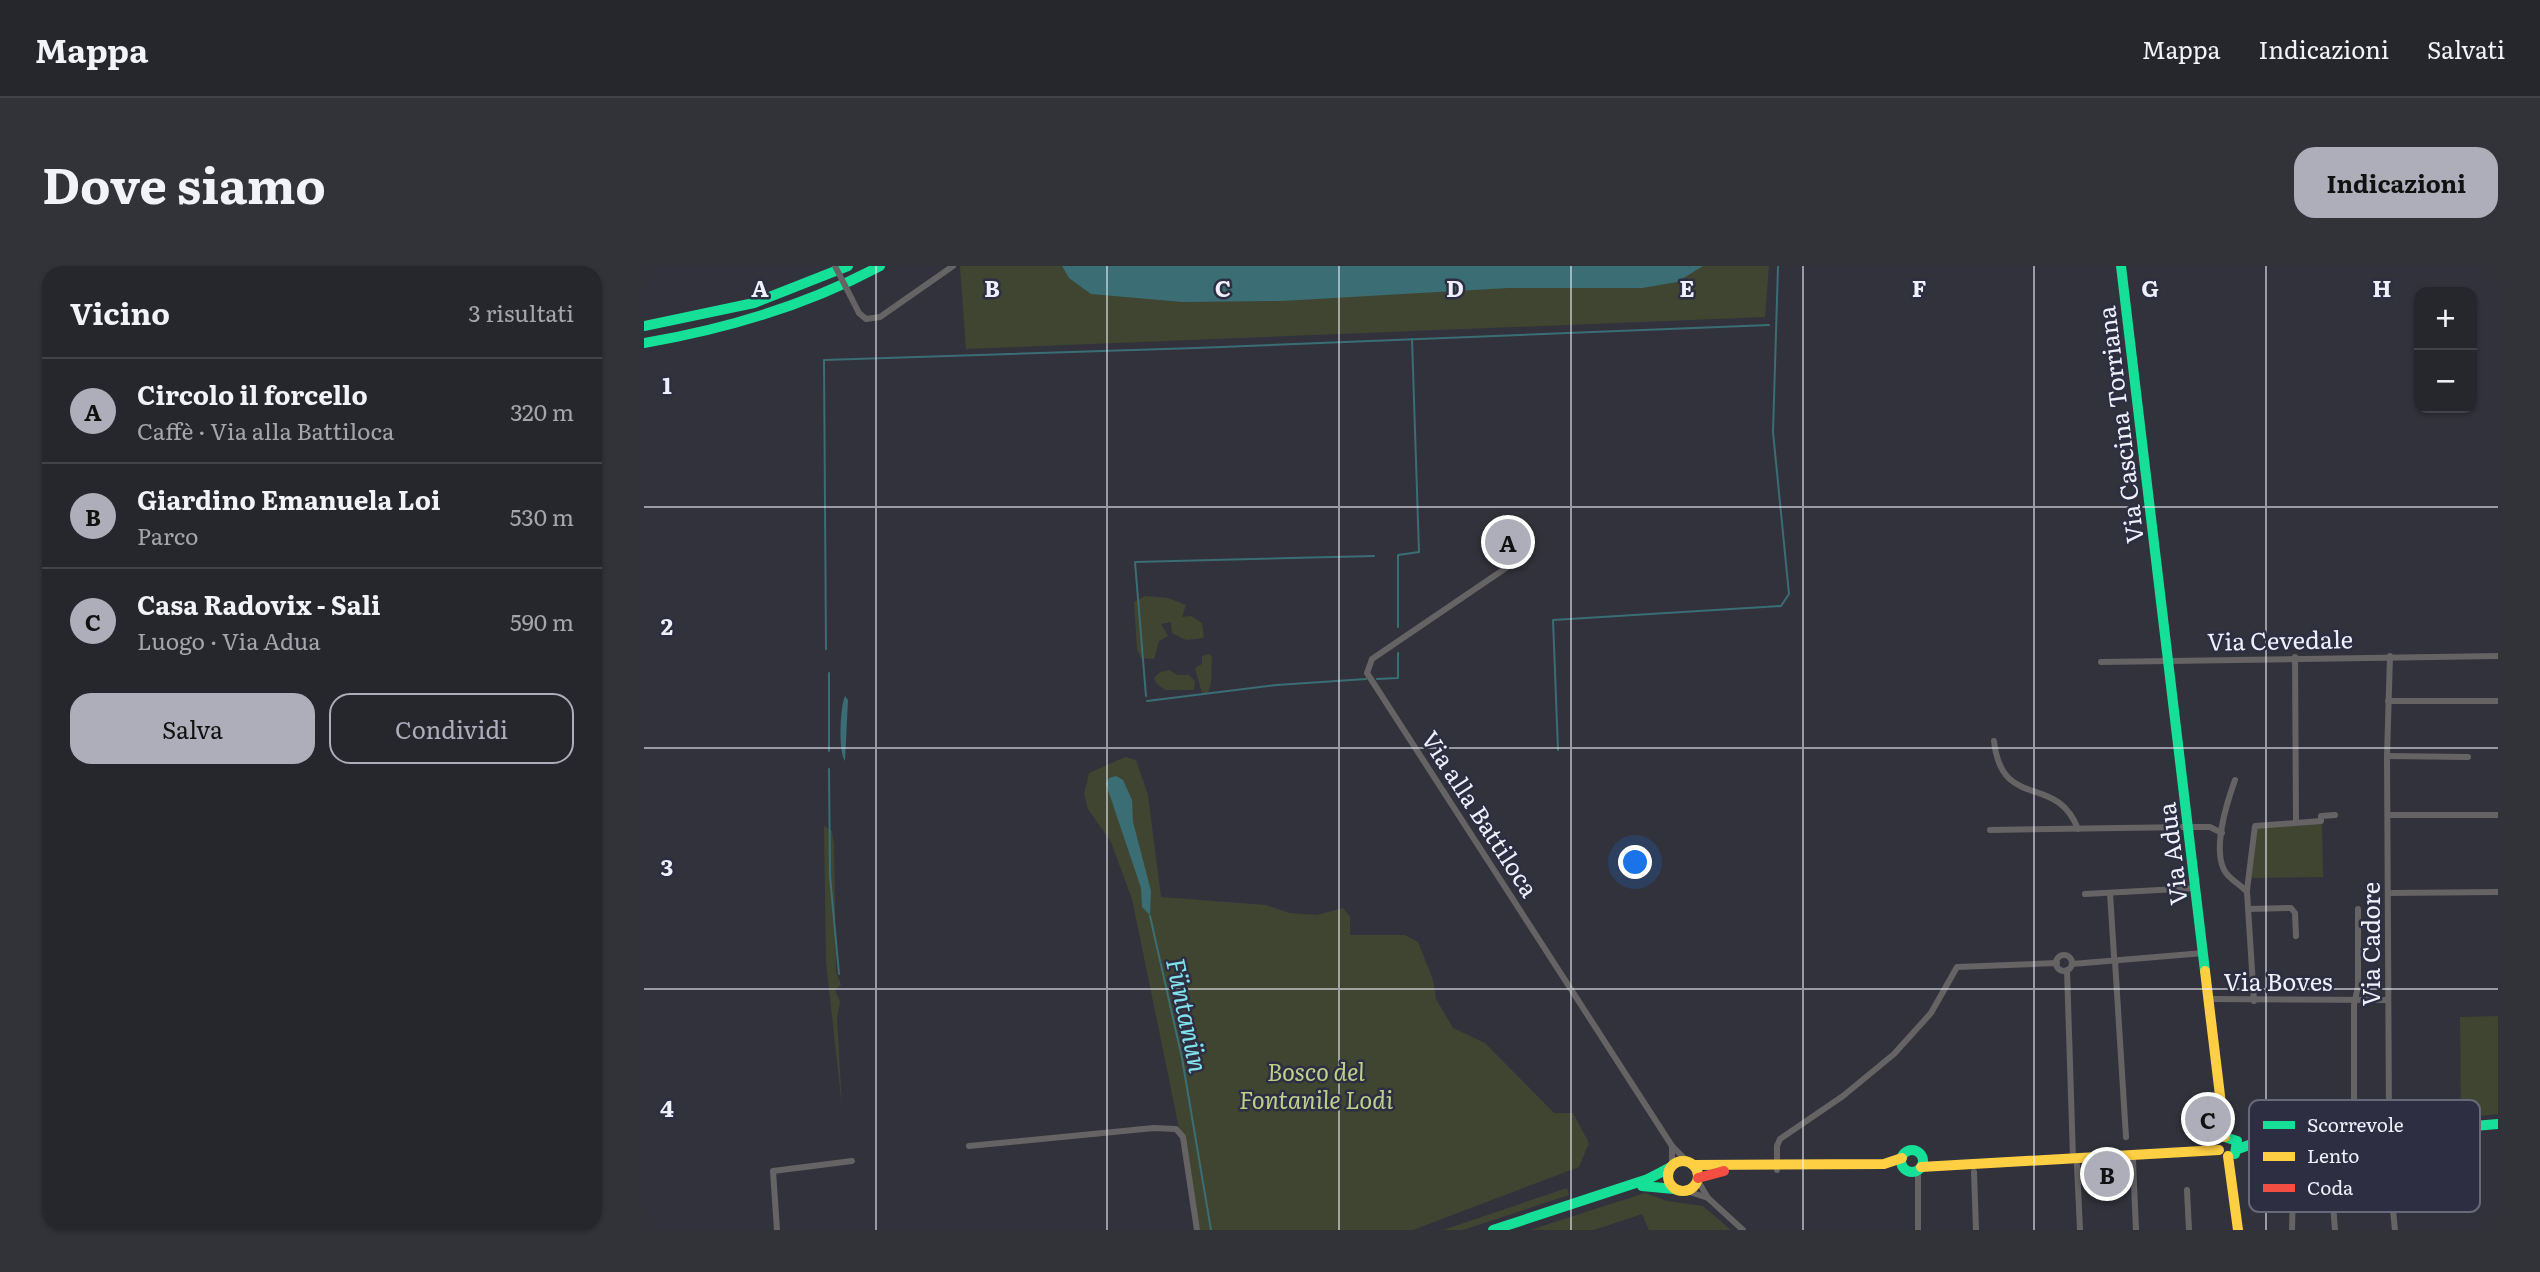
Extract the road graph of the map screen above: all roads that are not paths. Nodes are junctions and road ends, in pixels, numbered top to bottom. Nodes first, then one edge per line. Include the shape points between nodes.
1 (835, 266) edge
2 (848, 266) edge
3 (880, 266) edge
4 (953, 266) edge
5 (2121, 266) edge
6 (644, 326) edge
7 (644, 343) edge
8 (1528, 554) dead end
9 (2158, 580) joint
10 (2390, 656) junction
11 (2498, 656) edge
12 (2295, 657) junction
13 (2170, 661) junction
14 (2101, 662) dead end
15 (2388, 701) junction
16 (2498, 701) edge
17 (1994, 741) dead end
18 (2387, 756) junction
19 (2468, 757) dead end
20 (2235, 780) dead end
21 (2388, 815) junction
22 (2498, 815) edge
23 (2335, 816) dead end
24 (2296, 822) junction
25 (2189, 827) junction
26 (2078, 829) junction
27 (1990, 830) dead end
28 (2222, 832) junction
29 (2196, 888) junction
30 (2247, 892) junction
31 (2498, 892) edge
32 (2110, 893) junction
33 (2389, 893) junction
34 (2085, 894) dead end
35 (2248, 909) junction
36 (2358, 909) dead end
37 (2296, 936) dead end
38 (2204, 953) junction
39 (2115, 958) junction
40 (2057, 963) junction
41 (2070, 967) junction
42 (2210, 999) junction
43 (2355, 1000) junction
44 (2388, 1000) junction
45 (2254, 1001) junction
46 (2354, 1100) edge
47 (2389, 1100) edge
48 (2498, 1124) edge
49 (2480, 1126) edge
50 (2126, 1137) dead end
51 (2249, 1142) edge
52 (2228, 1143) junction
53 (969, 1146) dead end
54 (1672, 1146) junction
55 (2249, 1146) edge
56 (2074, 1158) junction
57 (852, 1161) dead end
58 (2133, 1161) dead end
59 (1690, 1163) junction
60 (1671, 1166) junction
61 (1913, 1166) junction
62 (1777, 1168) junction
63 (1974, 1172) dead end
64 (1698, 1180) junction
65 (1674, 1189) junction
66 (2187, 1190) dead end
67 (1687, 1191) junction
68 (1708, 1198) junction
69 (2292, 1212) edge
70 (2334, 1212) edge
71 (2393, 1212) edge
72 (777, 1230) edge
73 (1197, 1230) edge
74 (1493, 1230) edge
75 (1509, 1230) edge
76 (1743, 1230) edge
77 (1918, 1230) edge
78 (1976, 1230) edge
79 (2080, 1230) edge
80 (2136, 1230) edge
81 (2189, 1230) edge
82 (2238, 1230) edge
83 (2292, 1230) edge
84 (2335, 1230) edge
85 (2395, 1230) edge

1 - 4 street, bridge via 866,319 880,317
2 - 6 main road via 754,303
3 - 7 main road via 827,293 760,317
5 - 9 main road, Via Cascina Torriana
8 - 54 street, Via alla Battiloca via 1372,659 1367,673
9 - 13 main road, Via Adua
10 - 11 street, Via Cevedale
10 - 12 street, Via Cevedale
10 - 15 street, Via Cadore
12 - 13 street, Via Cevedale
12 - 24 street
13 - 14 street, Via Cevedale
13 - 25 main road, Via Adua
15 - 16 street
15 - 18 street, Via Cadore
17 - 26 street via 1998,765 2007,779 2059,801
18 - 19 street
18 - 21 street, Via Cadore
20 - 28 street
21 - 22 street
21 - 33 street, Via Cadore
23 - 24 street
24 - 30 street via 2254,827
25 - 26 street
25 - 28 street
25 - 29 main road, Via Adua
26 - 27 street
28 - 30 street via 2224,869
29 - 32 street
29 - 38 main road, Via Adua
30 - 35 street
31 - 33 street
32 - 34 street
32 - 39 street
33 - 44 street, Via Cadore
35 - 37 street via 2293,908
35 - 45 street
36 - 43 street
38 - 39 street
38 - 42 main road, Via Adua
39 - 41 street
39 - 50 street
40 - 41 street via 2061,970
40 - 41 street via 2064,956
40 - 62 street via 1960,965 1931,1013 1888,1060 1780,1139
41 - 56 street
42 - 45 street, Via Boves
42 - 52 main road, Via Adua
43 - 44 street, Via Boves
43 - 45 street, Via Boves
43 - 46 street
44 - 47 street, Via Cadore
48 - 49 main road
51 - 52 main road
52 - 55 main road
52 - 56 main road
52 - 82 main road
53 - 73 street via 1176,1129 1183,1137
54 - 59 street, Via alla Battiloca
54 - 60 street
56 - 61 main road via 1936,1161
56 - 79 street
57 - 72 street via 773,1171
58 - 80 street
59 - 60 main road
59 - 62 main road
59 - 64 main road
60 - 65 main road via 1668,1179
60 - 74 main road via 1648,1180
61 - 62 main road
61 - 77 street
62 - 64 main road via 1721,1171
63 - 78 street
64 - 67 main road
64 - 68 street
65 - 67 main road
65 - 75 main road via 1644,1186
66 - 81 street
67 - 68 street
68 - 76 street
69 - 83 street
70 - 84 street
71 - 85 street, Via Cadore

